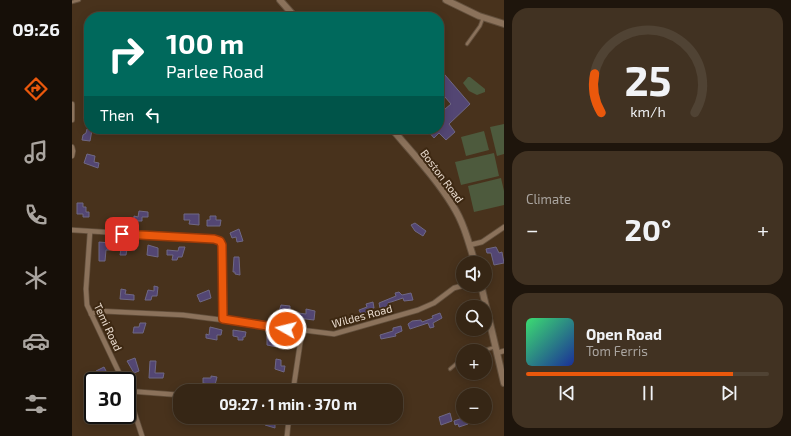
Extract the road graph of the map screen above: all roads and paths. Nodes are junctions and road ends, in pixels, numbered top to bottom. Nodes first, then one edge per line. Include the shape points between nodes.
1 (79, 0) edge
2 (280, 0) edge
3 (446, 0) edge
4 (72, 2) edge
5 (291, 12) edge
6 (483, 17) junction
7 (504, 24) edge
8 (468, 44) dead end
9 (72, 104) edge
10 (72, 120) edge
11 (396, 134) edge
12 (72, 147) edge
13 (72, 156) edge
14 (504, 227) edge
15 (72, 230) edge
16 (90, 232) junction
17 (470, 245) junction
18 (473, 256) edge
19 (456, 287) edge
20 (483, 292) edge
21 (91, 314) junction
22 (223, 319) junction
23 (302, 331) junction
24 (492, 350) edge
25 (496, 350) junction
26 (504, 351) edge
27 (456, 364) edge
28 (450, 369) dead end
29 (119, 372) edge
30 (504, 383) edge
31 (294, 384) edge
32 (136, 392) edge
33 (173, 394) edge
34 (136, 418) edge
35 (288, 424) edge
36 (142, 436) edge
37 (286, 436) edge

1 - 4 lane
2 - 5 main road
3 - 6 main road
6 - 7 main road
6 - 8 lane
9 - 10 street
11 - 17 main road, Boston Road via 444,192 460,219
12 - 13 street
14 - 17 street via 486,240
15 - 16 street
16 - 21 street, Temi Road via 86,299
16 - 22 street via 220,241
17 - 18 main road, Boston Road
19 - 23 street, Wildes Road via 434,303 418,310 350,330 334,334
20 - 25 main road
21 - 22 street, Wildes Road via 99,311 151,312
21 - 29 street, Temi Road
22 - 23 street, Wildes Road
23 - 31 street
24 - 25 lane
25 - 26 street
25 - 30 main road
27 - 28 lane
32 - 33 street
34 - 36 street
35 - 37 street

